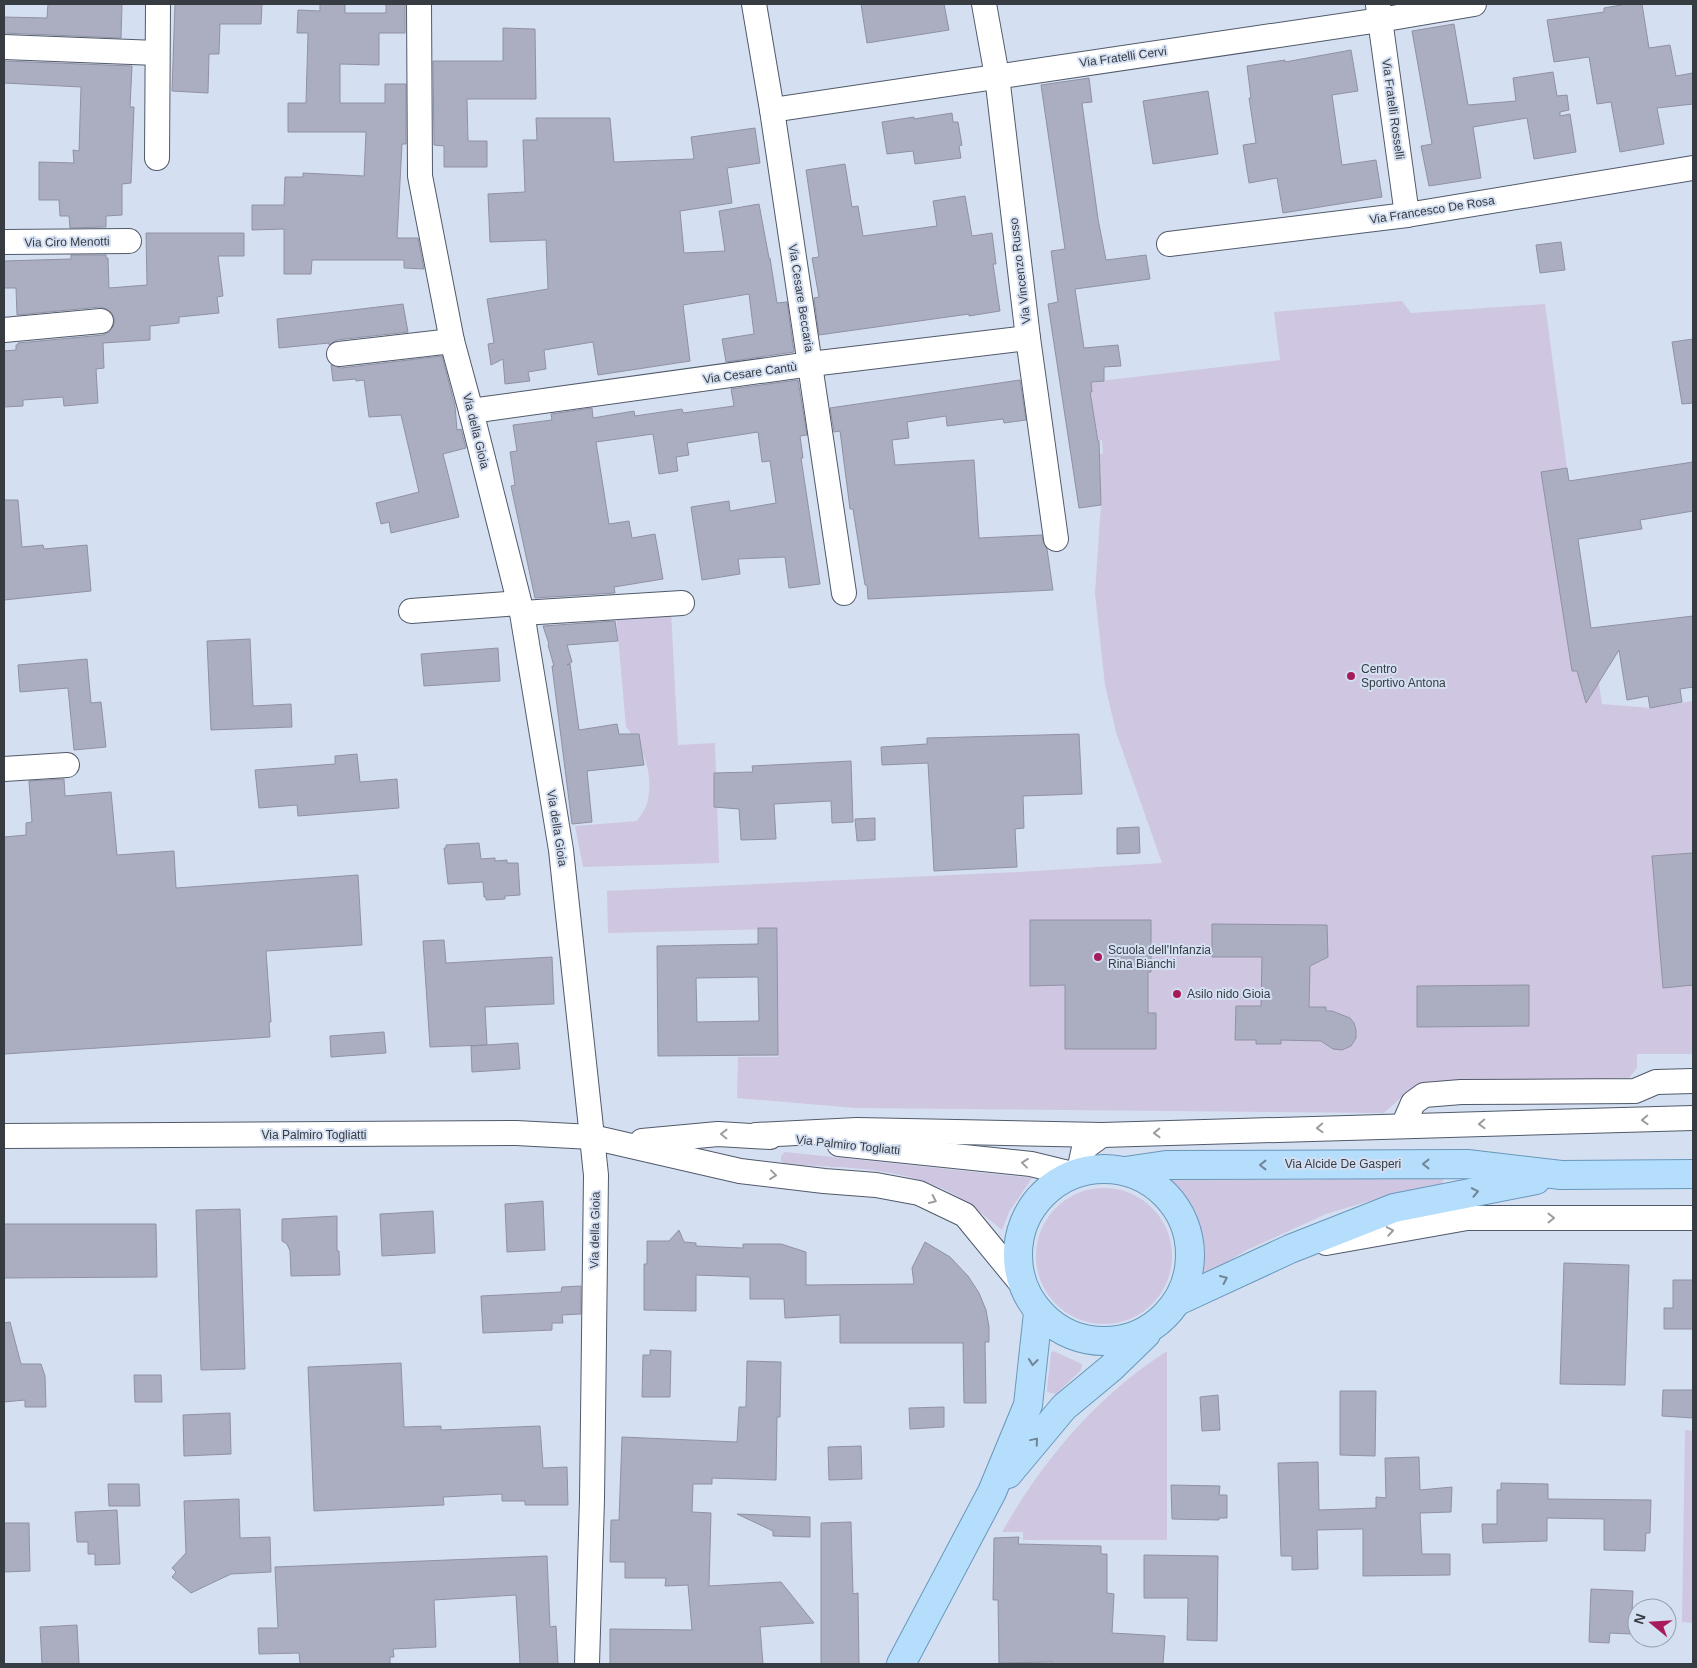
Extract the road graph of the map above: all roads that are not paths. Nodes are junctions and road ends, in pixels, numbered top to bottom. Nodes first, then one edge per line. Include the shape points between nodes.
1 (158, 4) edge
2 (419, 4) edge
3 (754, 4) edge
4 (984, 4) edge
5 (1474, 4) edge
6 (1379, 12) edge
7 (4, 47) edge
8 (158, 52) junction
9 (997, 76) junction
10 (772, 110) junction
11 (157, 158) dead end
12 (1693, 168) edge
13 (1407, 215) junction
14 (129, 241) dead end
15 (4, 242) edge
16 (1169, 244) dead end
17 (100, 321) dead end
18 (4, 330) edge
19 (1028, 338) junction
20 (452, 341) junction
21 (339, 354) dead end
22 (811, 364) junction
23 (472, 411) junction
24 (1056, 539) dead end
25 (844, 593) dead end
26 (682, 604) dead end
27 (521, 608) junction
28 (411, 611) dead end
29 (67, 765) dead end
30 (4, 769) edge
31 (1693, 1081) edge
32 (1693, 1118) edge
33 (1403, 1126) junction
34 (756, 1135) junction
35 (1102, 1135) junction
36 (4, 1136) edge
37 (592, 1137) junction
38 (623, 1142) junction
39 (1125, 1170) junction
40 (1076, 1172) junction
41 (1693, 1174) edge
42 (1562, 1175) junction
43 (1693, 1218) edge
44 (1290, 1249) junction
45 (1020, 1282) junction
46 (1180, 1300) junction
47 (1038, 1313) junction
48 (1149, 1331) junction
49 (992, 1492) junction
50 (587, 1664) edge
51 (901, 1664) edge

1 - 8 street
2 - 20 street, Via della Gioia via 420,176
3 - 10 street, Via Cesare Beccaria
4 - 9 street, Via Vincenzo Russo
5 - 6 street, Via Fratelli Cervi
6 - 9 street, Via Fratelli Cervi
6 - 13 street, Via Fratelli Rosselli
7 - 8 street
8 - 11 street
9 - 10 street, Via Fratelli Cervi
9 - 19 street, Via Vincenzo Russo
10 - 22 street, Via Cesare Beccaria
12 - 13 street, Via Francesco De Rosa
13 - 16 street, Via Francesco De Rosa
14 - 15 street, Via Ciro Menotti
17 - 18 street
19 - 22 street, Via Cesare Cantù
19 - 24 street, Via Vincenzo Russo
20 - 21 street
20 - 23 street, Via della Gioia
22 - 23 street, Via Cesare Cantù
22 - 25 street, Via Cesare Beccaria
23 - 27 street, Via della Gioia
26 - 27 street
27 - 28 street
27 - 37 street, Via della Gioia via 561,850
29 - 30 street
31 - 33 street via 1656,1082 1635,1091 1461,1092 1424,1096 1413,1103
32 -> 33 street
33 -> 35 street
34 - 35 street via 857,1130
34 -> 38 street, Via Palmiro Togliatti via 718,1134
40 -> 34 street, Via Palmiro Togliatti via 1031,1164
35 - 40 street via 1084,1148
36 - 37 street, Via Palmiro Togliatti via 516,1133
37 - 38 street, Via Palmiro Togliatti
37 - 50 street, Via della Gioia via 596,1175
38 -> 45 street, Via Palmiro Togliatti via 740,1171 876,1185 919,1193 965,1215
39 - 40 main road, Via Alcide De Gasperi via 1097,1168
42 -> 39 main road, Via Alcide De Gasperi via 1467,1164 1166,1165
39 - 46 main road, Via Alcide De Gasperi via 1160,1188 1184,1221 1191,1261
40 - 45 main road, Via Alcide De Gasperi via 1045,1191 1025,1218 1017,1249
41 - 42 main road, Via Alcide De Gasperi
44 -> 42 main road, Via Alcide De Gasperi via 1394,1208
44 -> 43 street via 1467,1218
46 -> 44 main road, Via Alcide De Gasperi
45 - 47 main road, Via Alcide De Gasperi
46 - 48 main road, Via Alcide De Gasperi
47 - 48 main road, Via Alcide De Gasperi via 1071,1337 1110,1343
47 -> 49 main road via 1028,1405
49 -> 48 main road via 1064,1407
49 - 51 main road

